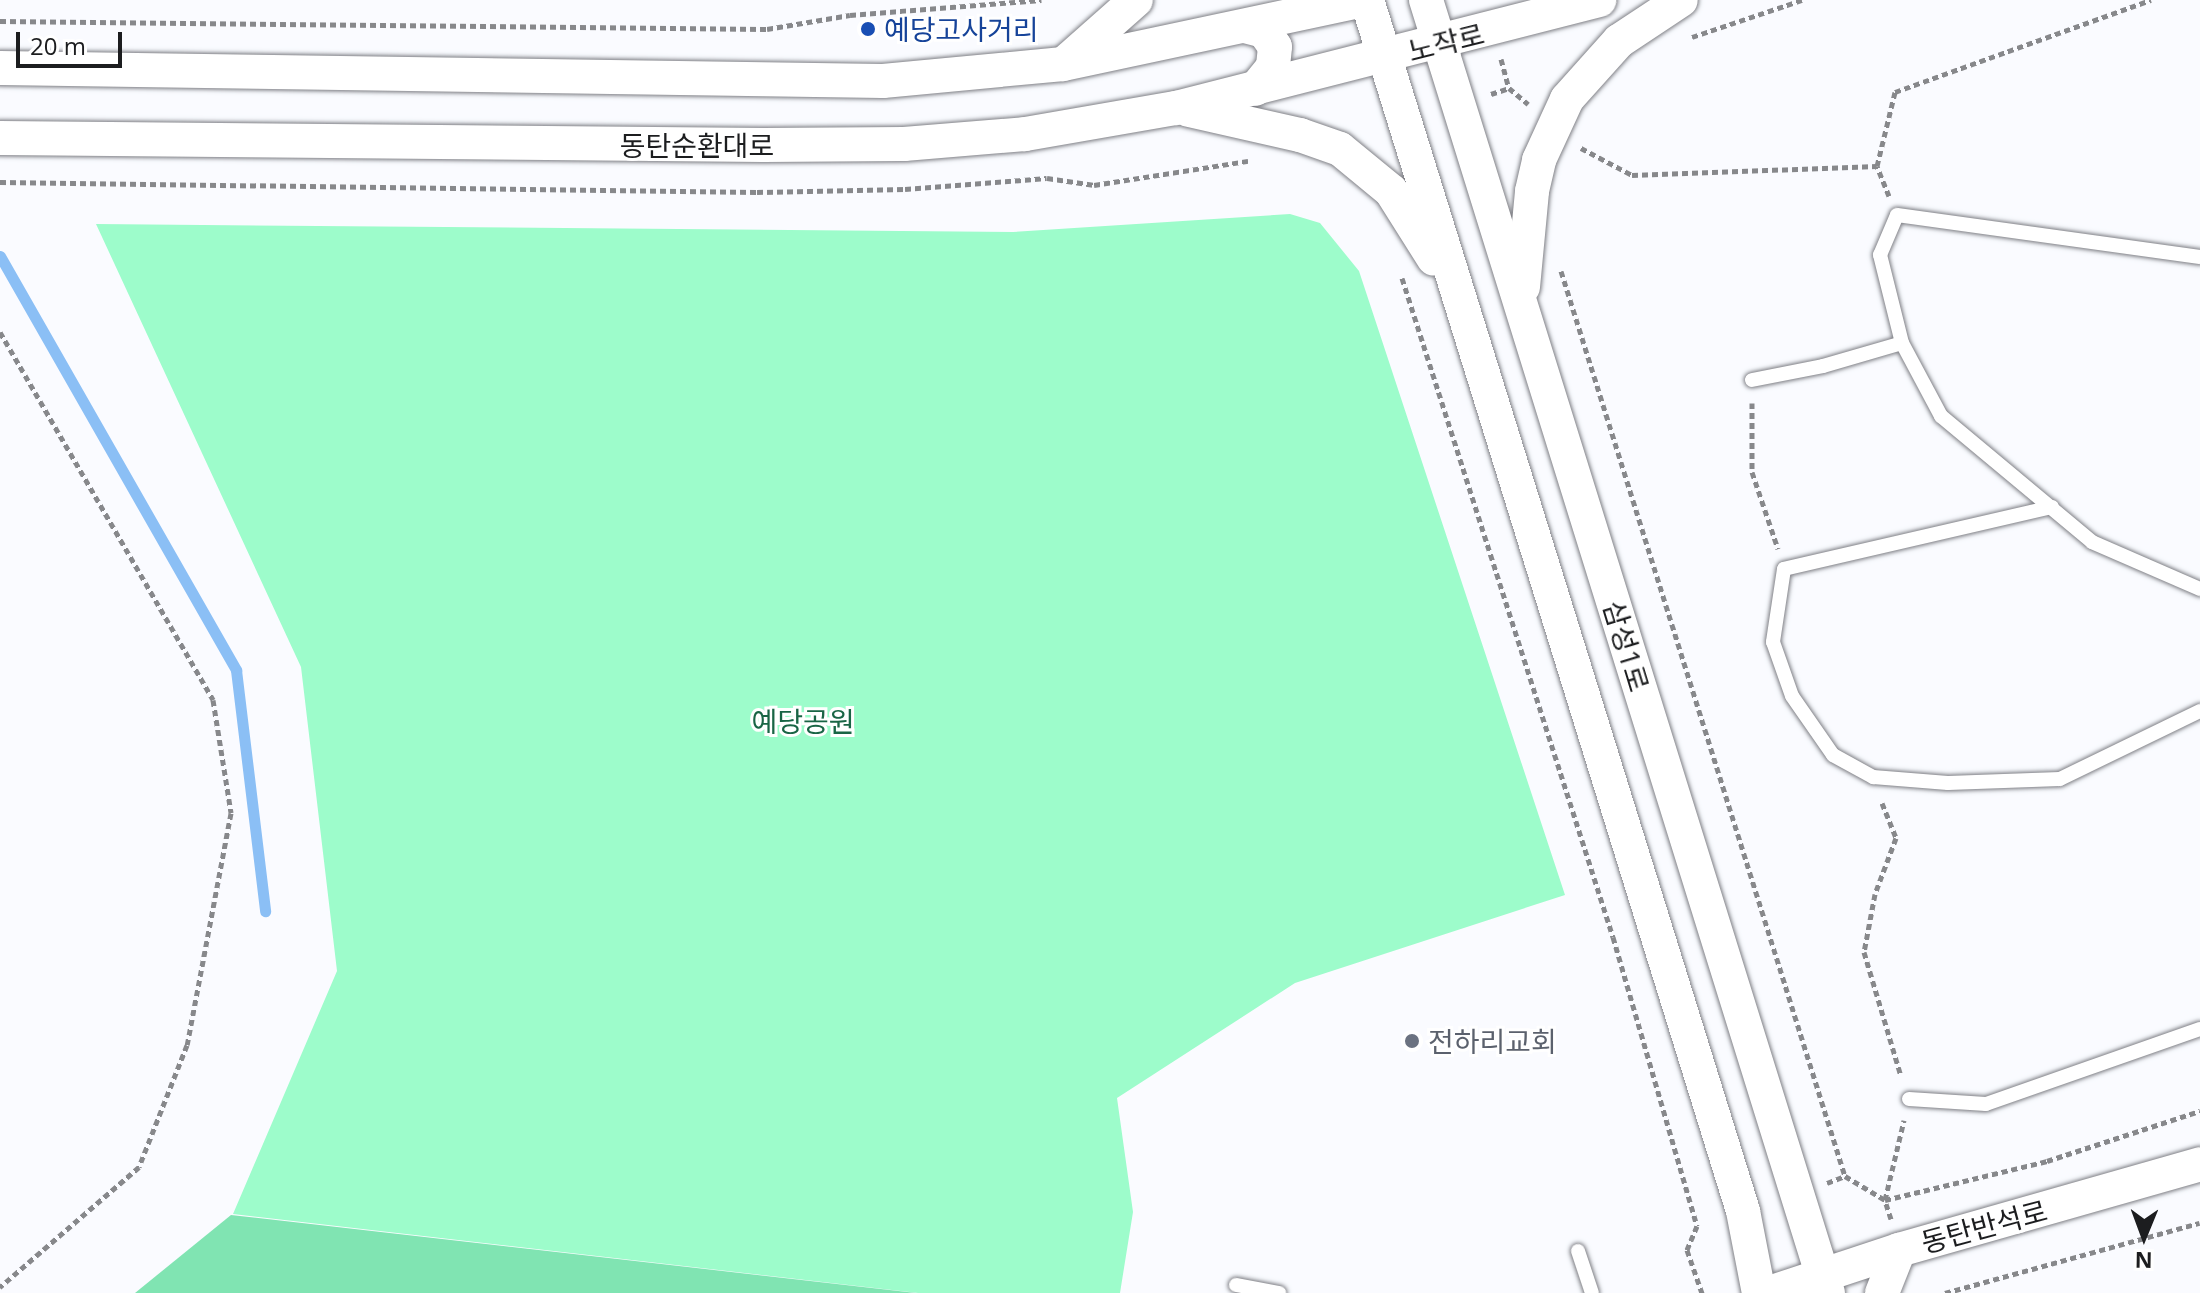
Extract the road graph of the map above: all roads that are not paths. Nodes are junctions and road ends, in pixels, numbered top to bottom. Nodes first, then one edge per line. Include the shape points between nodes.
1 (1136, 0) edge
2 (1366, 0) edge
3 (1426, 0) edge
4 (1599, 0) edge
5 (1681, 0) edge
6 (1245, 26) junction
7 (1439, 43) junction
8 (1385, 57) junction
9 (1063, 64) junction
10 (0, 68) edge
11 (1255, 89) junction
12 (1176, 108) junction
13 (0, 138) edge
14 (2200, 257) edge
15 (1522, 308) junction
16 (1469, 324) junction
17 (1902, 343) junction
18 (1752, 380) road end
19 (2052, 507) junction
20 (2200, 589) edge
21 (2200, 711) edge
22 (2200, 1029) edge
23 (1909, 1099) road end
24 (2200, 1164) edge
25 (1899, 1250) junction
26 (1578, 1251) dead end
27 (1826, 1284) edge
28 (1236, 1285) dead end
29 (1279, 1293) edge
30 (1592, 1293) edge
31 (1759, 1293) edge
32 (1769, 1293) edge
33 (1882, 1293) edge

1 - 9 street
2 - 6 street
2 - 8 street, 삼성1로
3 - 7 street, 삼성1로
4 - 7 street, 노작로
5 - 15 street via 1619,41 1567,99 1539,160 1532,191
6 - 9 street
6 - 11 street via 1264,31 1275,47 1273,67
7 - 8 street, 노작로
7 - 15 street, 삼성1로
8 - 11 street, 동탄순환대로
8 - 16 street, 삼성1로
9 - 10 street via 945,77 775,82
11 - 12 street, 동탄순환대로
12 - 13 street, 동탄순환대로 via 1025,134 904,144
12 - 16 street via 1340,149 1391,191
14 - 17 lane via 1897,215 1880,255
15 - 27 street, 삼성1로
16 - 31 street, 삼성1로 via 1743,1211
17 - 18 lane
17 - 19 lane via 1941,416
19 - 20 lane via 2092,542
19 - 21 lane via 1784,569 1773,642 1792,696 1833,755 1873,777 1948,783 2060,779
22 - 23 lane via 1986,1104
24 - 25 street, 동탄반석로
25 - 27 street, 동탄반석로
25 - 33 street
26 - 30 lane
27 - 32 street, 동탄반석로
28 - 29 lane

